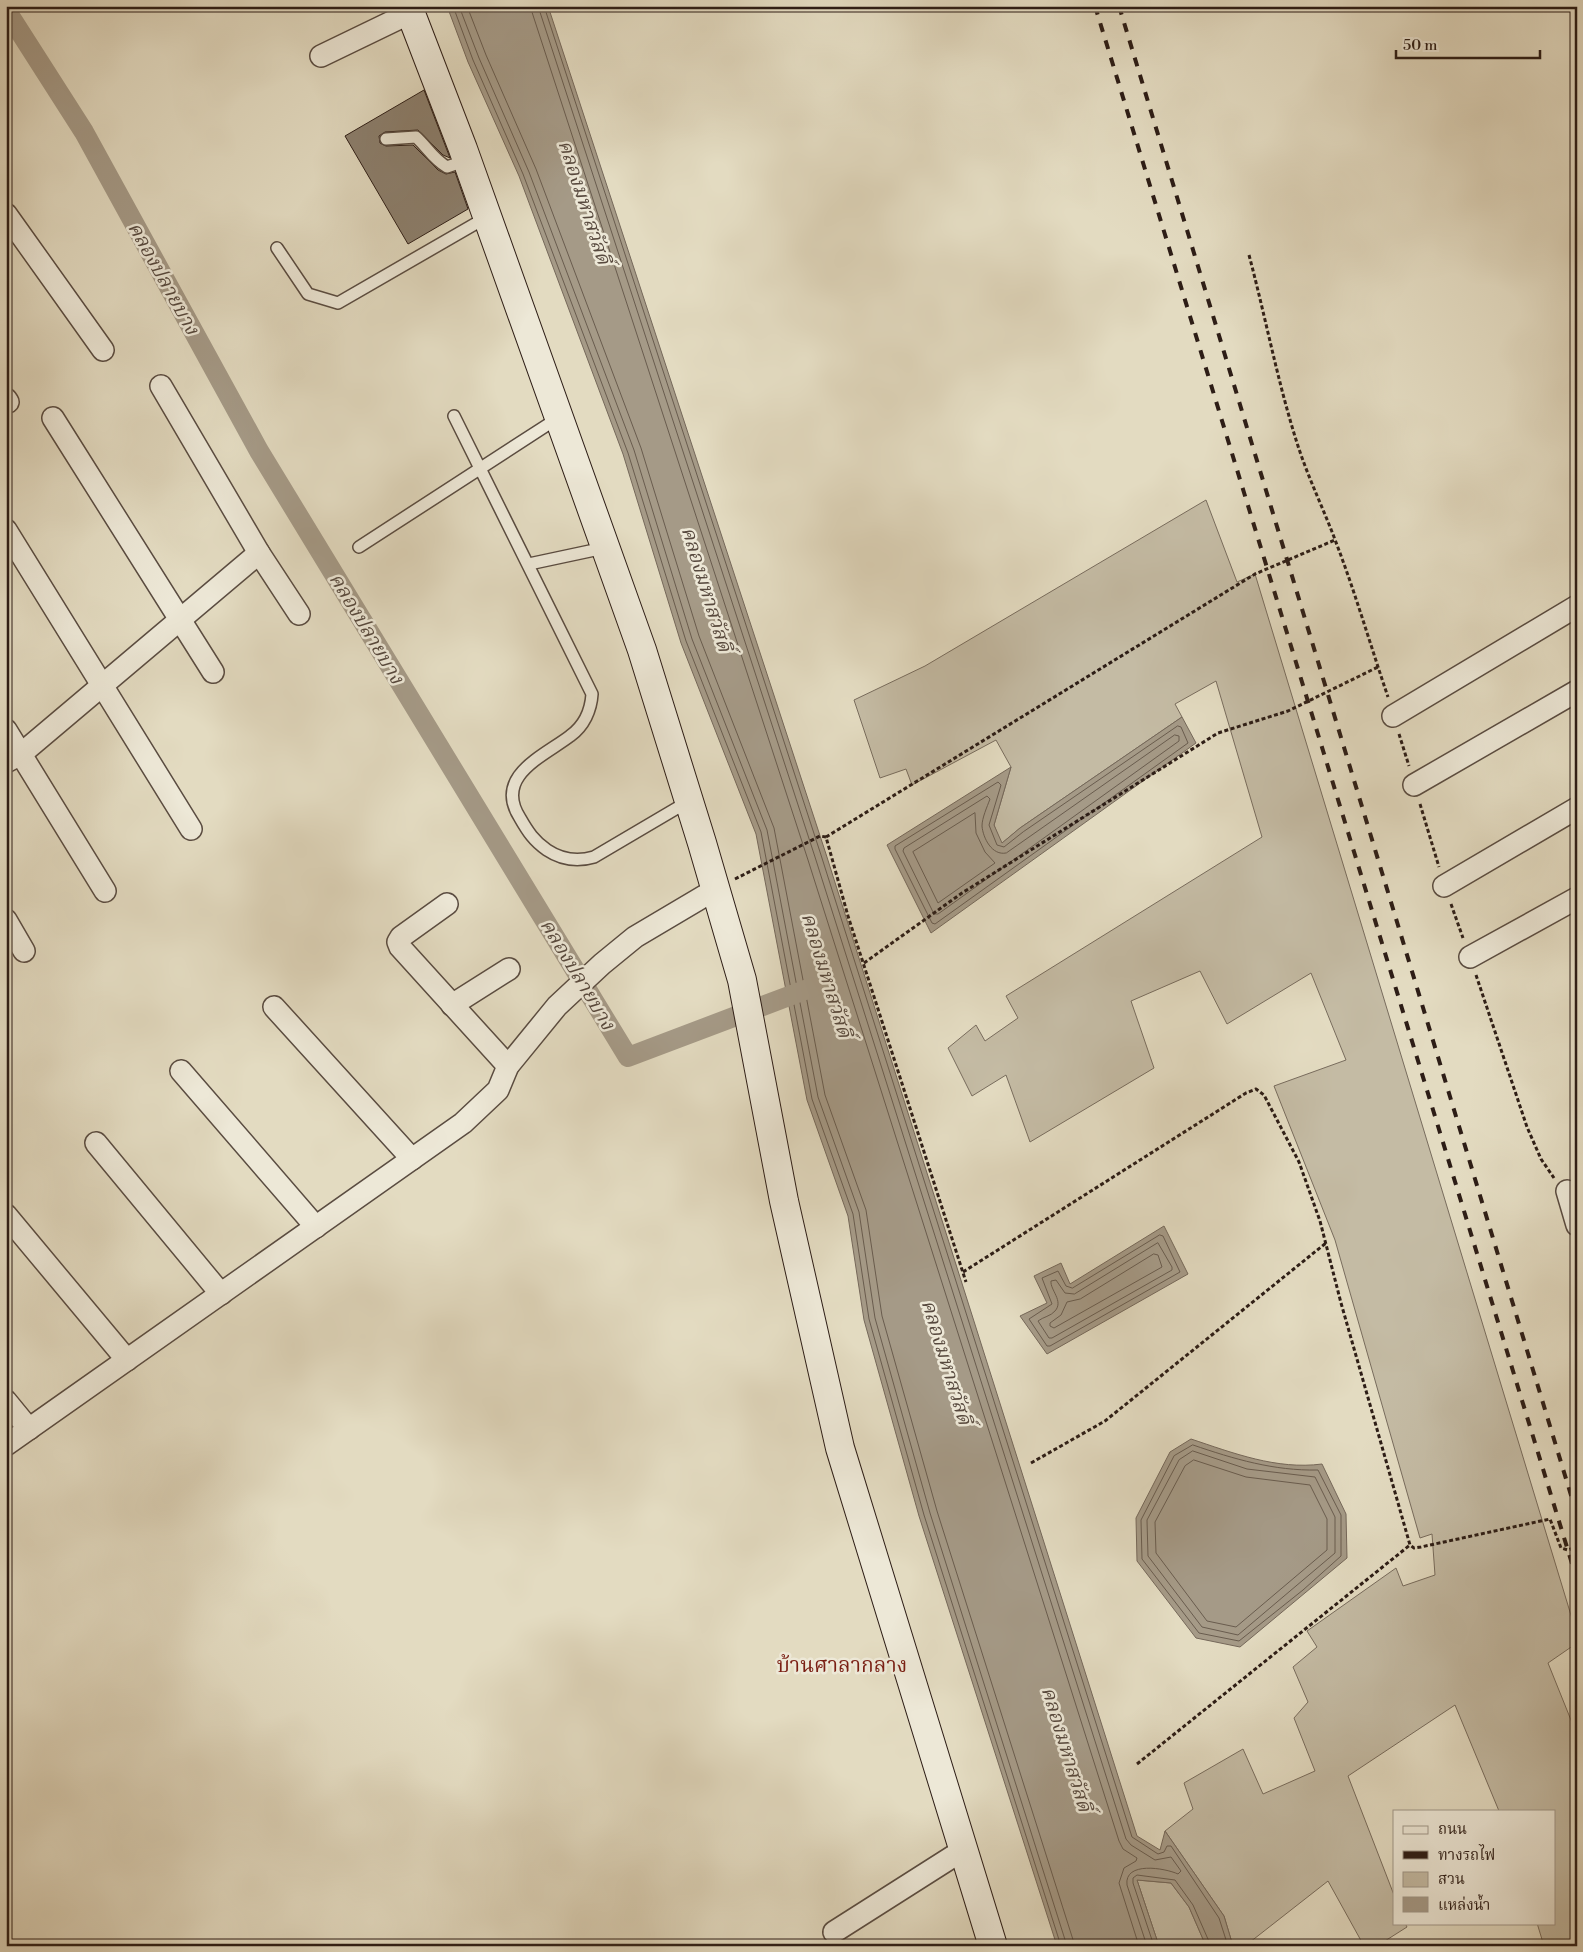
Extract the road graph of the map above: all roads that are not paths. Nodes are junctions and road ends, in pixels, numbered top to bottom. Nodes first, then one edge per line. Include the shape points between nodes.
1 (409, 10) edge
2 (321, 56) dead end
3 (386, 139) dead end
4 (467, 160) junction
5 (6, 214) edge
6 (487, 217) junction
7 (277, 248) dead end
8 (103, 350) dead end
9 (161, 386) dead end
10 (454, 416) dead end
11 (52, 418) dead end
12 (558, 418) junction
13 (482, 469) junction
14 (6, 530) edge
15 (359, 547) dead end
16 (604, 548) junction
17 (259, 553) junction
18 (529, 564) junction
19 (1577, 606) edge
20 (299, 614) dead end
21 (180, 620) junction
22 (213, 672) dead end
23 (101, 686) junction
24 (1577, 691) edge
25 (1393, 716) dead end
26 (6, 730) edge
27 (14, 758) edge
28 (1414, 785) dead end
29 (689, 801) junction
30 (1577, 808) edge
31 (192, 829) dead end
32 (1444, 886) dead end
33 (716, 889) junction
34 (105, 891) dead end
35 (1577, 898) edge
36 (447, 904) dead end
37 (6, 920) edge
38 (24, 951) dead end
39 (1470, 957) dead end
40 (509, 969) dead end
41 (452, 1005) junction
42 (274, 1007) dead end
43 (508, 1066) junction
44 (181, 1070) dead end
45 (96, 1143) dead end
46 (412, 1159) junction
47 (1567, 1191) dead end
48 (6, 1215) edge
49 (1577, 1225) edge
50 (316, 1227) junction
51 (221, 1294) junction
52 (127, 1360) junction
53 (6, 1401) edge
54 (29, 1429) junction
55 (6, 1445) edge
56 (964, 1850) junction
57 (834, 1932) dead end
58 (993, 1946) edge

1 - 2 street
1 - 4 street
3 - 4 lane via 416,136 435,161 447,167
4 - 6 street
5 - 8 street
6 - 7 lane via 338,303 308,294
6 - 12 street
9 - 17 street
10 - 13 lane
11 - 21 street
12 - 13 lane
12 - 16 street
13 - 15 lane
13 - 18 lane
14 - 23 street
16 - 18 lane
16 - 29 street via 646,661
17 - 20 street
17 - 21 street
18 - 29 lane via 592,694 591,708 571,736 544,751 520,774 514,788 513,807 534,840 569,860 594,857
19 - 25 street
21 - 22 street
21 - 23 street
23 - 27 street
23 - 31 street
24 - 28 street
26 - 27 street
27 - 34 street
29 - 33 street
30 - 32 street
33 - 43 street via 635,937 602,964 557,1006
33 - 56 street via 742,980 784,1201 840,1448
35 - 39 street
36 - 41 street via 398,942
37 - 38 street
40 - 41 street
41 - 43 street
42 - 46 street
43 - 46 street via 498,1090 491,1097 464,1123
44 - 50 street
45 - 51 street
46 - 50 street
47 - 49 street
48 - 52 street
50 - 51 street
51 - 52 street
52 - 54 street
53 - 54 street
54 - 55 street
56 - 57 street
56 - 58 street

